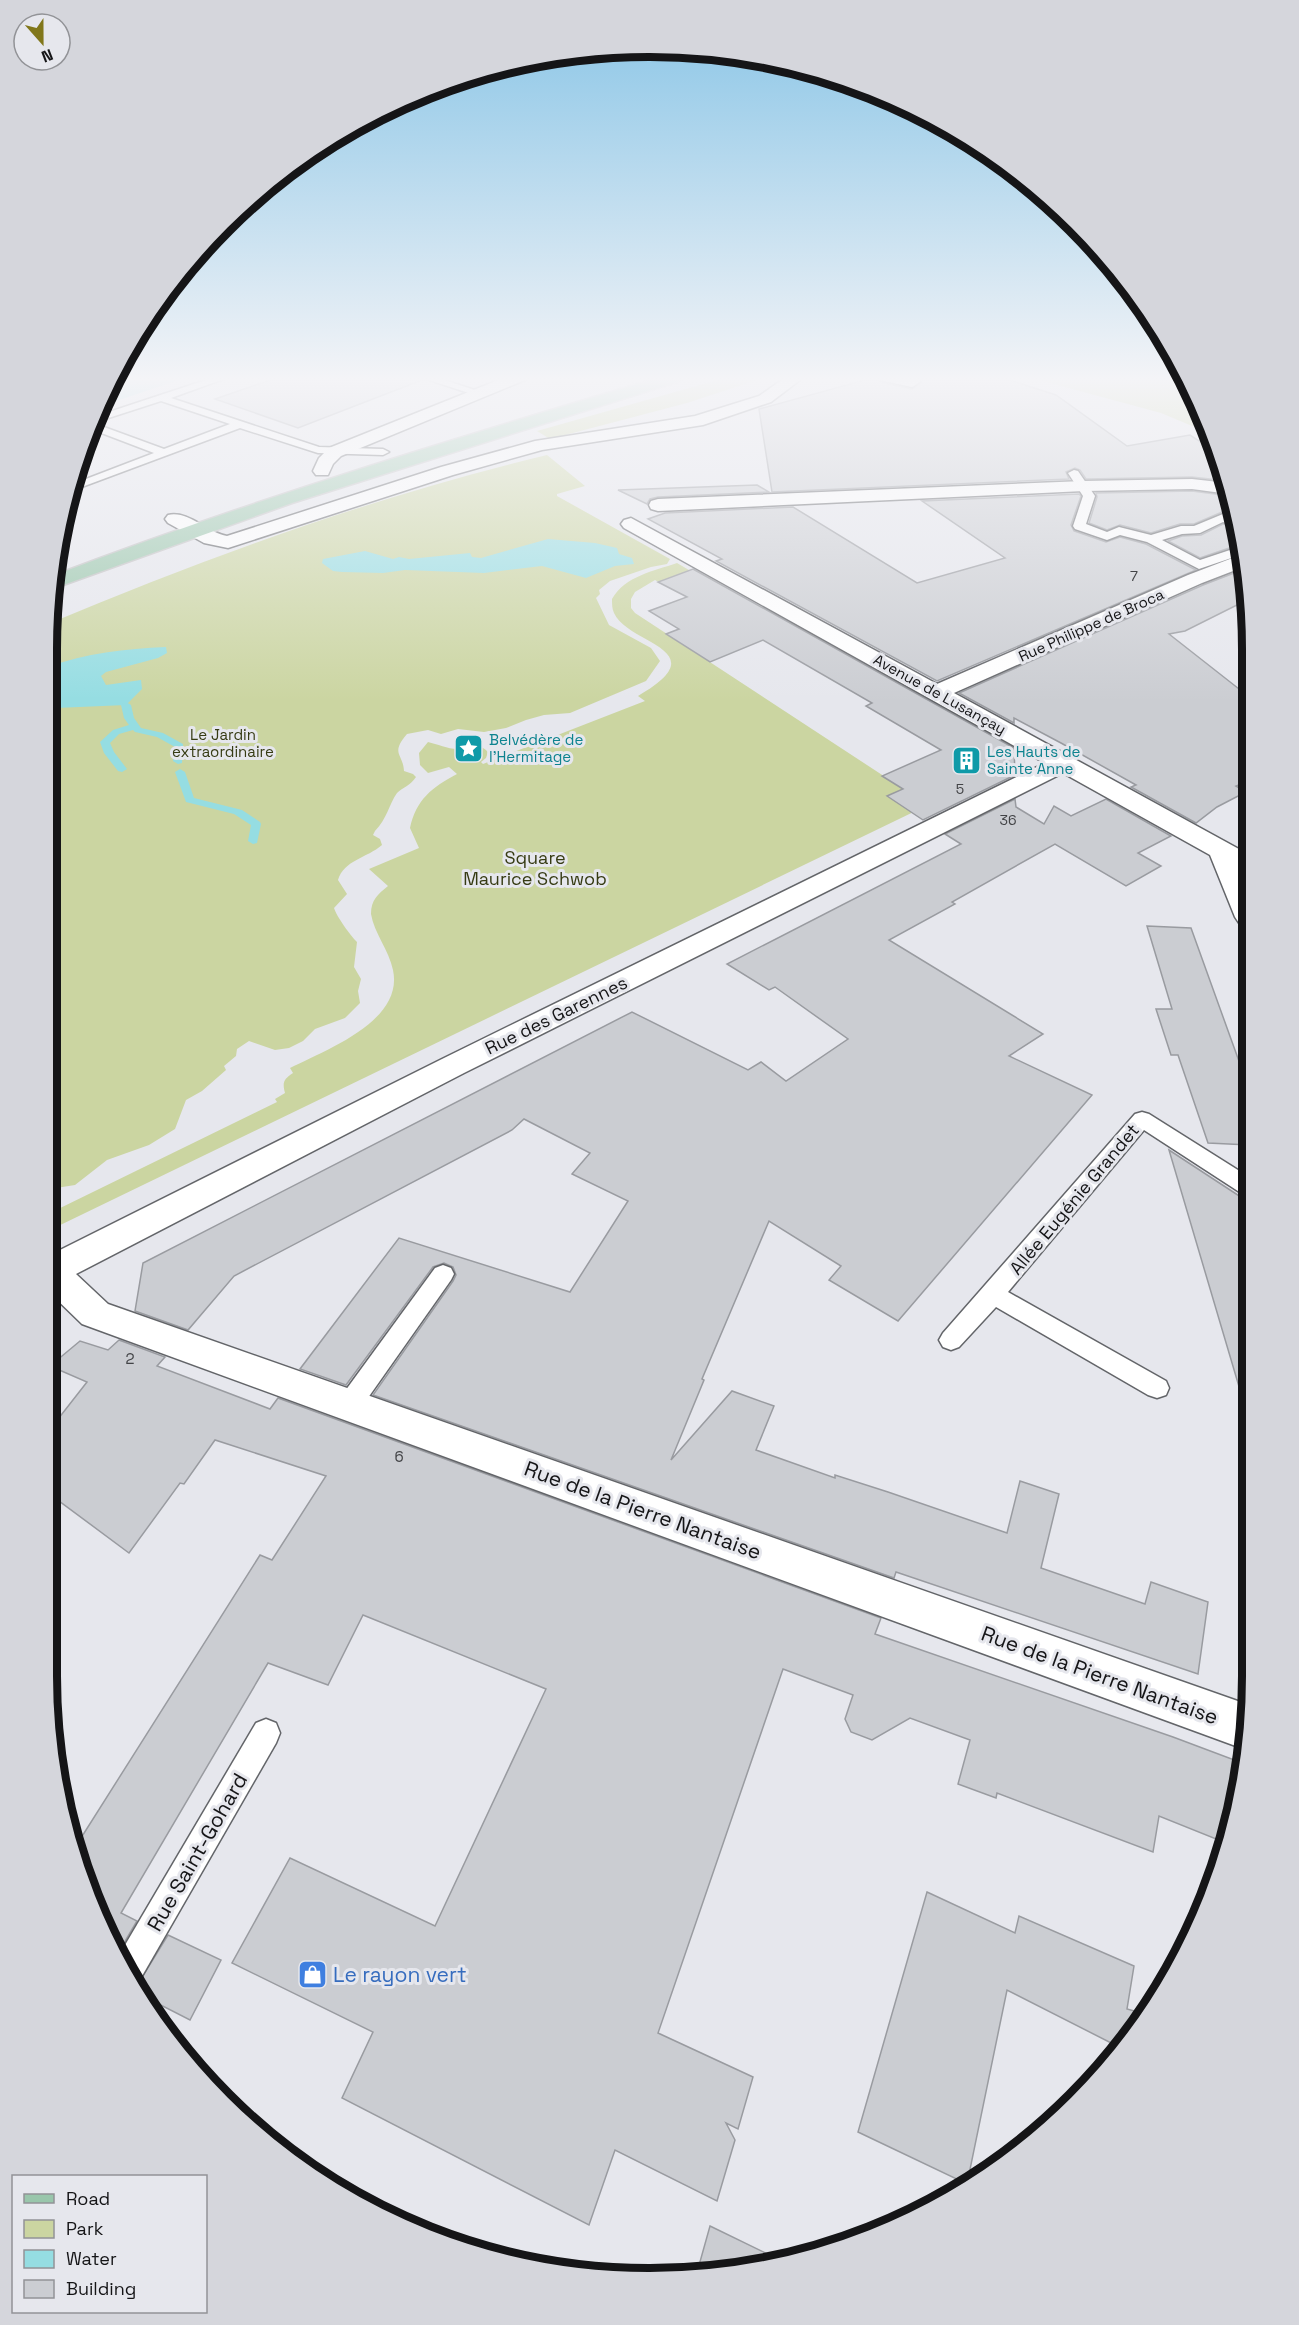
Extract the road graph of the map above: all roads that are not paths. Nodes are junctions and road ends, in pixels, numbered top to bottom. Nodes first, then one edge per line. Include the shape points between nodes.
1 (278, 486) edge
2 (327, 486) edge
3 (403, 486) edge
4 (974, 486) edge
5 (1083, 486) edge
6 (1202, 486) edge
7 (1220, 488) edge
8 (658, 505) dead end
9 (175, 519) junction
10 (1228, 520) edge
11 (631, 524) dead end
12 (193, 529) junction
13 (1151, 539) junction
14 (1234, 553) edge
15 (64, 560) edge
16 (1236, 564) edge
17 (61, 580) edge
18 (938, 692) junction
19 (1063, 763) junction
20 (1242, 847) edge
21 (1221, 850) junction
22 (1242, 862) edge
23 (1242, 900) edge
24 (1242, 1182) edge
25 (57, 1267) edge
26 (443, 1274) dead end
27 (57, 1277) edge
28 (993, 1294) junction
29 (951, 1340) dead end
30 (1157, 1388) dead end
31 (349, 1405) junction
32 (1240, 1725) edge
33 (266, 1732) dead end
34 (132, 1965) edge

1 - 9 main road
2 - 12 main road
3 - 12 street via 236,540 215,541
4 - 8 street
5 - 13 lane via 1089,496 1079,526 1107,536 1119,531
6 - 7 street
9 - 12 street
9 - 15 main road
10 - 13 lane
11 - 18 street, Avenue de Lusançay
12 - 17 main road
13 - 14 lane via 1199,565
16 - 18 street, Rue Philippe de Broca
18 - 19 street, Avenue de Lusançay
19 - 21 street, Avenue de Lusançay
19 - 25 street, Rue des Garennes
20 - 21 street
21 - 22 street, Avenue de Lusançay
21 - 23 street
24 - 28 lane, Allée Eugénie Grandet via 1142,1119
26 - 31 lane
27 - 31 street, Rue de la Pierre Nantaise via 95,1314
28 - 29 lane, Allée Eugénie Grandet
28 - 30 lane
31 - 32 street, Rue de la Pierre Nantaise
33 - 34 lane, Rue Saint-Gohard

